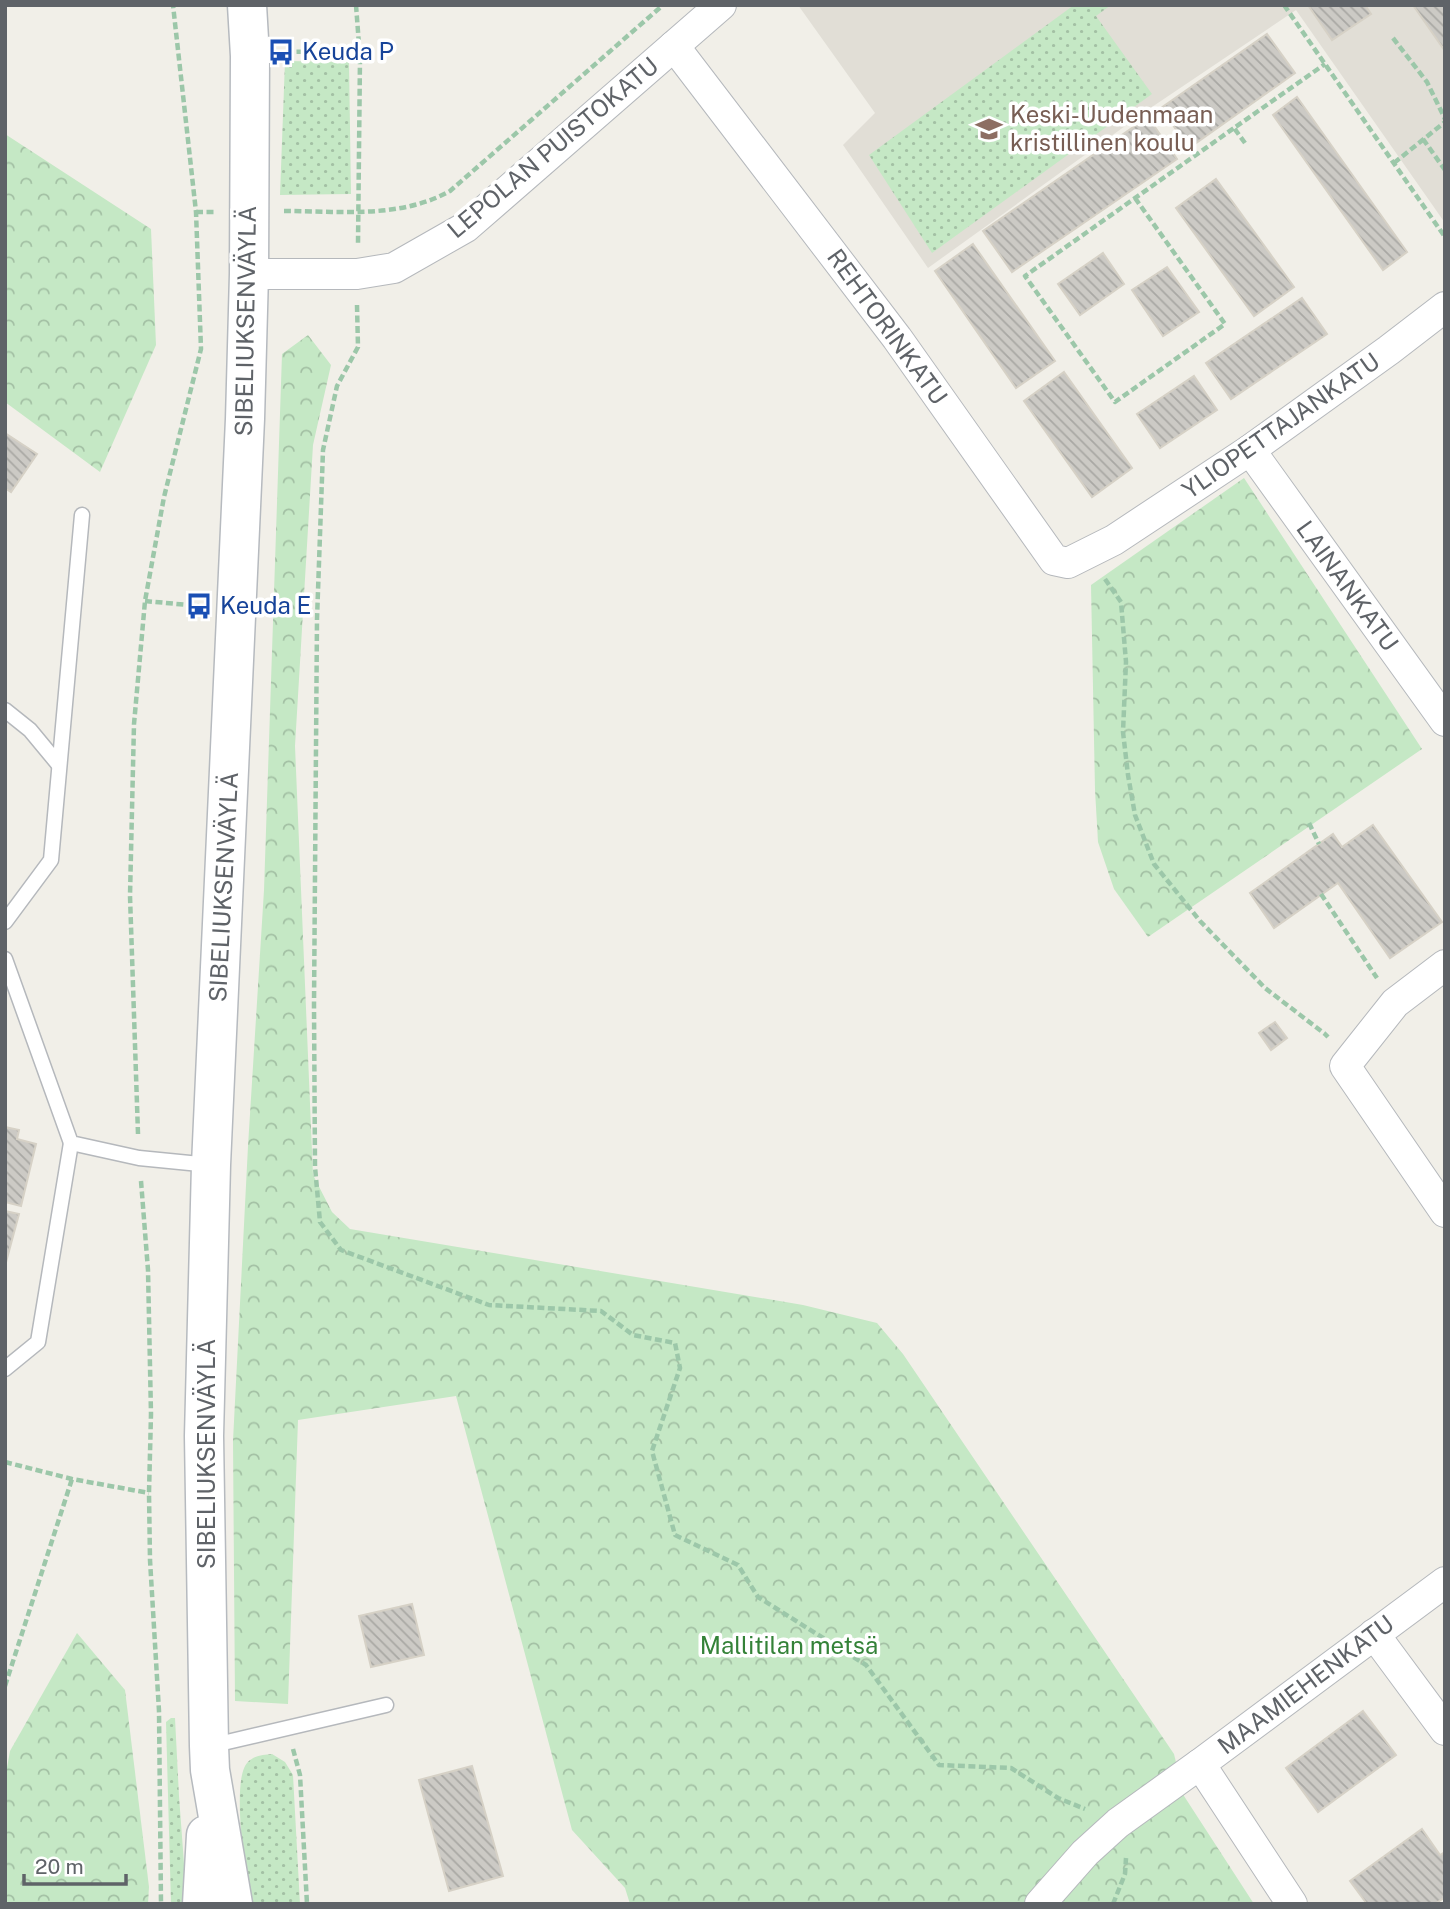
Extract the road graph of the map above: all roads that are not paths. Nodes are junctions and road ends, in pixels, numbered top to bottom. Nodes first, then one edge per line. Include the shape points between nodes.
1 (247, 5) edge
2 (721, 5) edge
3 (674, 46) junction
4 (249, 274) junction
5 (1445, 307) edge
6 (1250, 450) junction
7 (82, 516) dead end
8 (1114, 540) joint
9 (5, 710) edge
10 (1445, 721) edge
11 (60, 765) junction
12 (5, 922) edge
13 (5, 959) edge
14 (1445, 965) edge
15 (71, 1143) junction
16 (211, 1166) junction
17 (1445, 1212) edge
18 (5, 1369) edge
19 (1445, 1582) edge
20 (1374, 1634) junction
21 (386, 1705) dead end
22 (1445, 1730) edge
23 (209, 1758) junction
24 (1200, 1765) junction
25 (202, 1904) edge
26 (233, 1904) edge
27 (1040, 1904) edge
28 (1292, 1904) edge

1 - 4 main road, SIBELIUKSENVÄYLÄ
2 - 3 street, LEPOLAN PUISTOKATU
3 - 4 street, LEPOLAN PUISTOKATU via 466,227 394,268 357,274
3 - 8 street, REHTORINKATU via 897,338 1054,560 1068,563
4 - 16 main road, SIBELIUKSENVÄYLÄ
5 - 6 street, YLIOPETTAJANKATU
6 - 8 street, YLIOPETTAJANKATU
6 - 10 street, LAINANKATU
7 - 11 lane
9 - 11 lane via 30,730
11 - 12 lane via 51,860
13 - 15 lane
14 - 17 street via 1395,1003 1345,1066
15 - 16 lane via 139,1158
15 - 18 lane via 38,1342
16 - 23 main road, SIBELIUKSENVÄYLÄ via 204,1436
19 - 20 street, MAAMIEHENKATU
20 - 22 street
20 - 24 street, MAAMIEHENKATU
21 - 23 lane via 286,1728
23 - 25 main road, SIBELIUKSENVÄYLÄ
23 - 26 main road, SIBELIUKSENVÄYLÄ
24 - 27 street via 1118,1823
24 - 28 street, MAAMIEHENKATU

